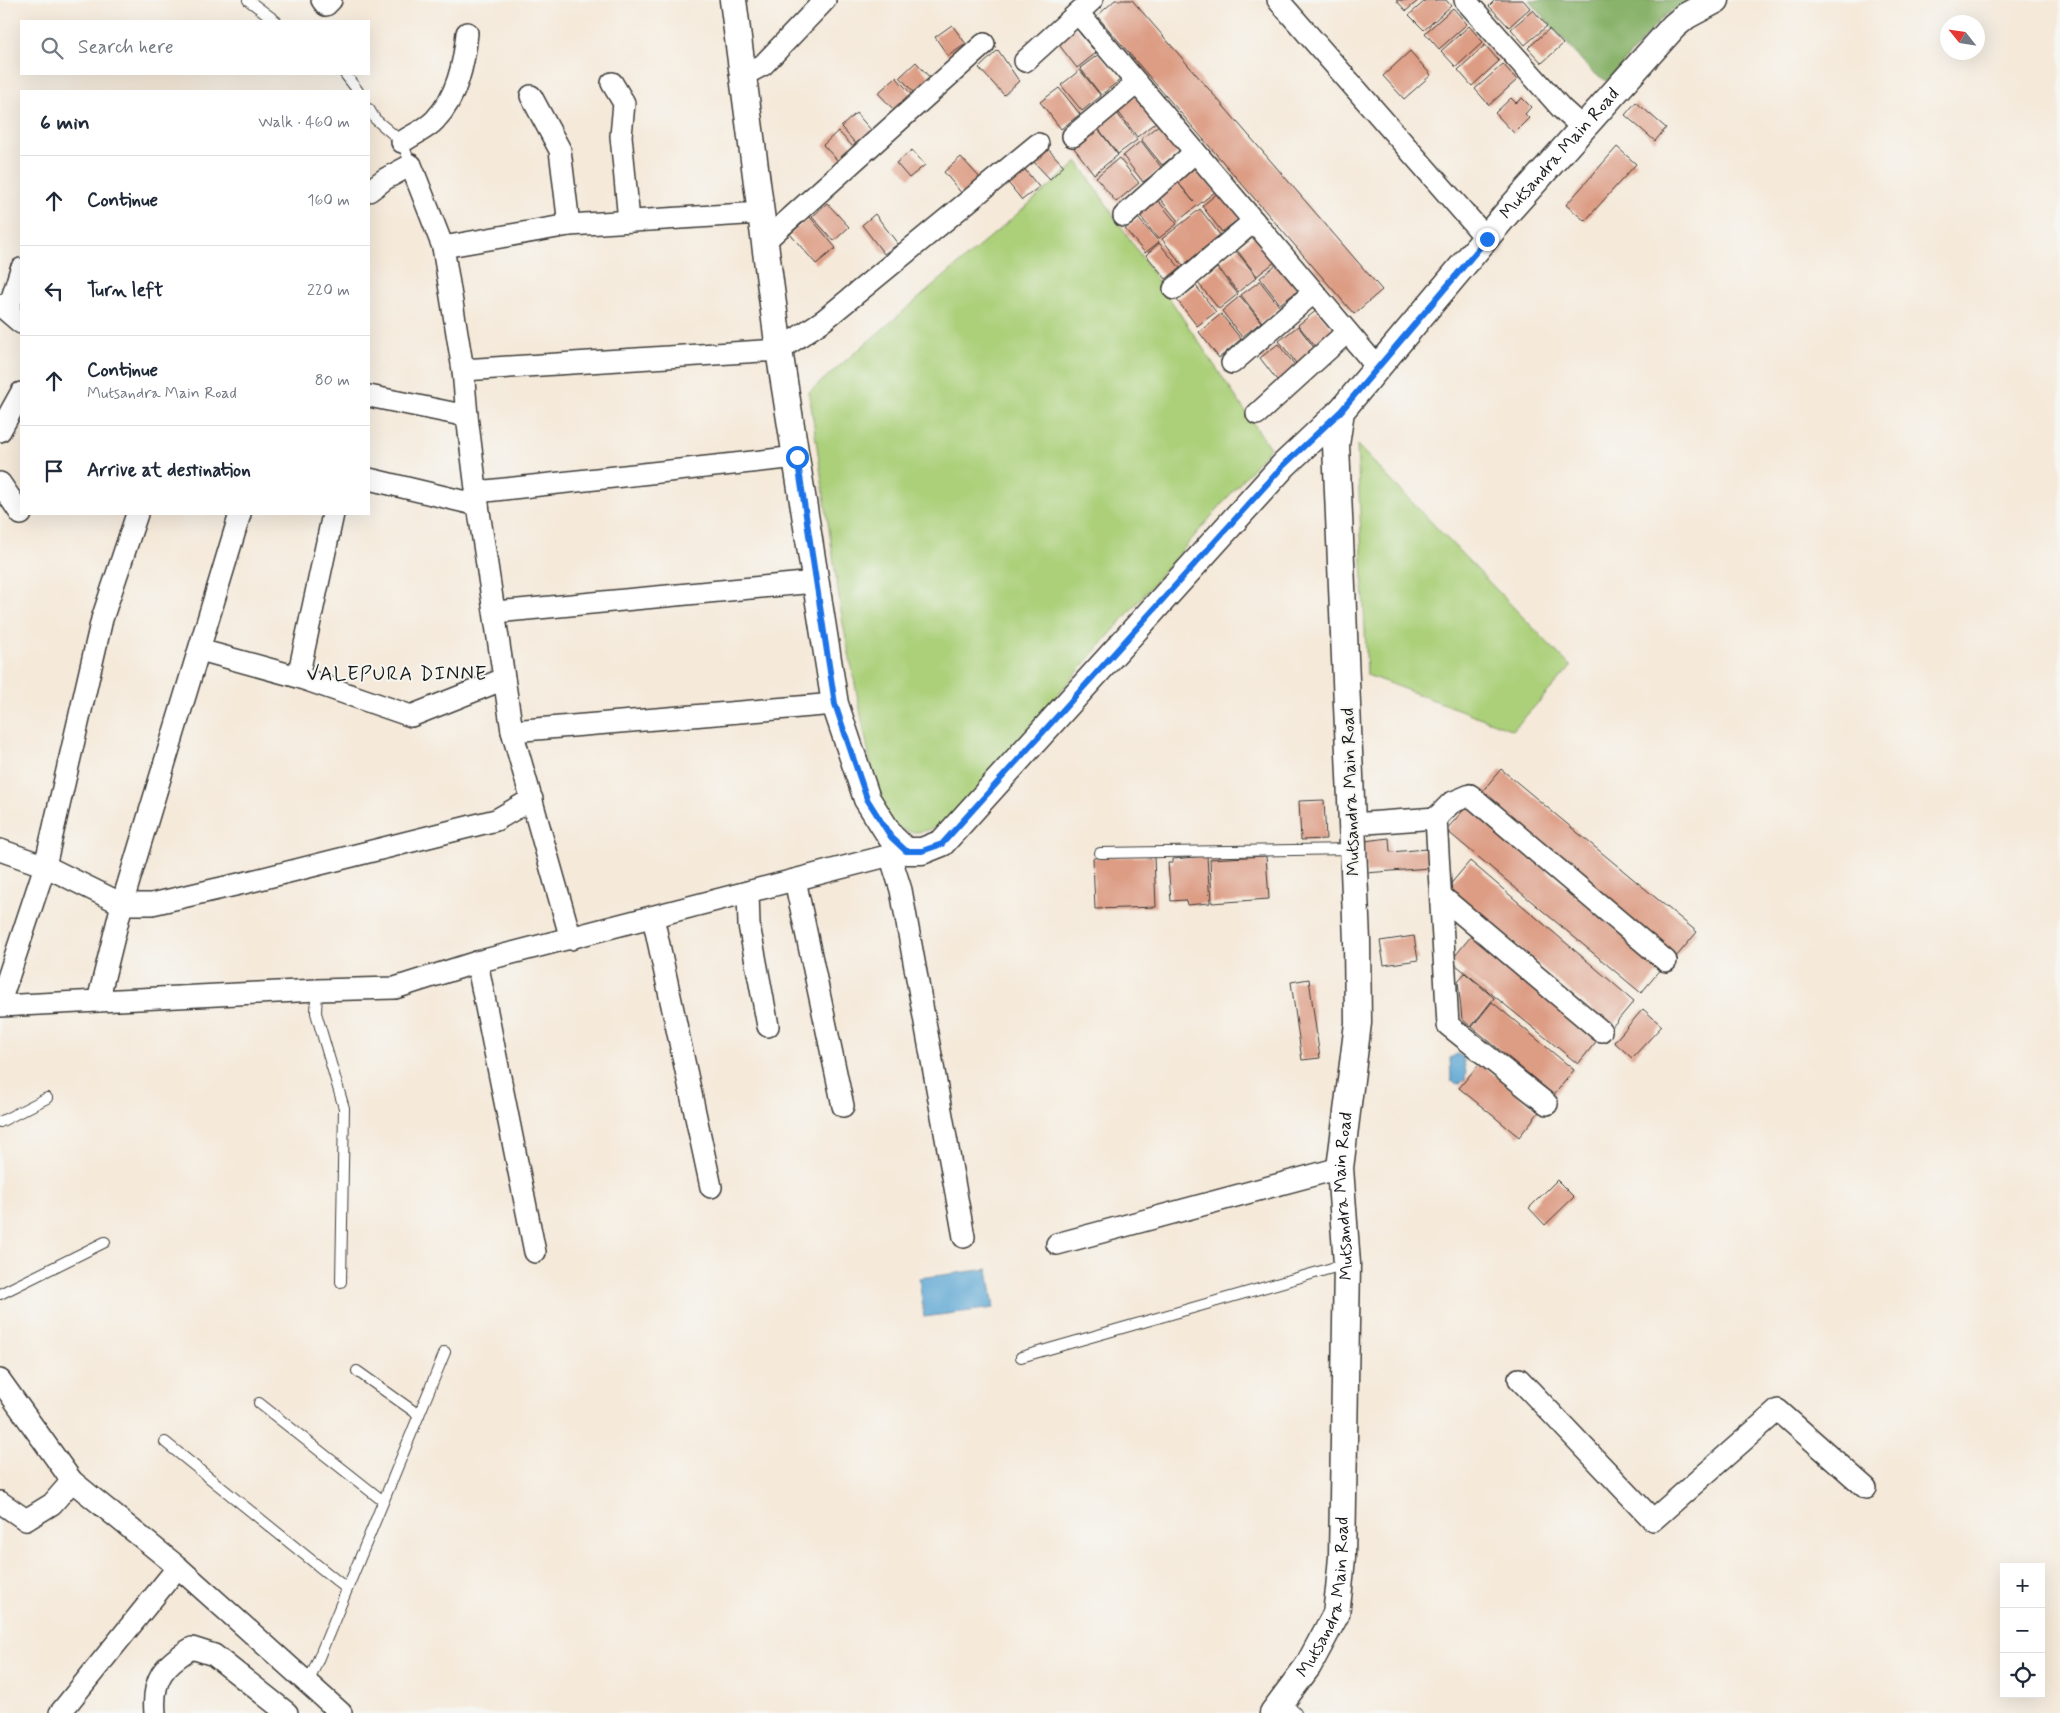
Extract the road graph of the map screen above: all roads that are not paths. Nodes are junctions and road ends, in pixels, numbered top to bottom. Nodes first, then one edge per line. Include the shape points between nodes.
1 (248, 0) edge
2 (322, 0) edge
3 (331, 0) edge
4 (734, 0) edge
5 (825, 0) edge
6 (1278, 0) edge
7 (1465, 0) edge
8 (1716, 0) edge
9 (1085, 7) edge
10 (275, 20) edge
11 (467, 34) dead end
12 (984, 44) dead end
13 (1025, 61) dead end
14 (346, 75) edge
15 (744, 76) junction
16 (612, 83) dead end
17 (1137, 83) junction
18 (357, 90) edge
19 (531, 96) dead end
20 (370, 112) edge
21 (1582, 127) junction
22 (1073, 136) dead end
23 (402, 142) junction
24 (1038, 144) dead end
25 (1196, 152) junction
26 (412, 165) junction
27 (370, 190) edge
28 (760, 213) junction
29 (1124, 216) dead end
30 (630, 221) junction
31 (1254, 221) junction
32 (569, 225) junction
33 (1487, 239) junction
34 (766, 240) junction
35 (443, 247) junction
36 (20, 273) edge
37 (1174, 289) dead end
38 (1314, 292) junction
39 (10, 313) edge
40 (1347, 332) junction
41 (779, 350) junction
42 (1232, 363) dead end
43 (1378, 368) junction
44 (463, 370) junction
45 (20, 395) edge
46 (370, 396) edge
47 (1341, 411) junction
48 (1257, 414) dead end
49 (466, 416) junction
50 (0, 430) edge
51 (797, 457) junction
52 (370, 479) edge
53 (0, 483) edge
54 (477, 499) junction
55 (20, 512) edge
56 (137, 515) edge
57 (240, 515) edge
58 (333, 515) edge
59 (815, 582) junction
60 (496, 612) junction
61 (200, 650) junction
62 (298, 677) junction
63 (504, 679) junction
64 (835, 704) junction
65 (512, 731) junction
66 (532, 800) junction
67 (1436, 818) junction
68 (1353, 836) junction
69 (0, 850) edge
70 (898, 853) junction
71 (1100, 854) dead end
72 (45, 866) junction
73 (795, 880) junction
74 (748, 892) junction
75 (1441, 896) junction
76 (122, 904) junction
77 (653, 917) junction
78 (571, 939) junction
79 (1666, 961) dead end
80 (477, 962) junction
81 (317, 990) junction
82 (98, 1001) junction
83 (0, 1002) edge
84 (0, 1006) edge
85 (768, 1026) dead end
86 (1601, 1030) dead end
87 (47, 1098) dead end
88 (1547, 1104) dead end
89 (843, 1106) dead end
90 (0, 1122) edge
91 (1340, 1168) junction
92 (711, 1187) dead end
93 (964, 1237) dead end
94 (105, 1242) dead end
95 (1057, 1244) dead end
96 (535, 1252) dead end
97 (1347, 1264) junction
98 (341, 1282) dead end
99 (0, 1294) edge
100 (445, 1352) dead end
101 (1021, 1357) dead end
102 (357, 1371) dead end
103 (1519, 1379) dead end
104 (0, 1380) edge
105 (259, 1403) dead end
106 (419, 1415) junction
107 (165, 1442) dead end
108 (72, 1481) junction
109 (1866, 1488) dead end
110 (383, 1501) junction
111 (0, 1502) edge
112 (178, 1567) junction
113 (347, 1589) junction
114 (308, 1684) junction
115 (1284, 1709) edge
116 (333, 1710) edge
117 (60, 1713) edge
118 (155, 1713) edge
119 (287, 1713) edge

1 - 10 lane
2 - 3 street via 326,5
4 - 15 street
5 - 15 street via 763,65
6 - 33 street
7 - 21 street via 1562,109
8 - 21 street, Mutsandra Main Road via 1674,26
9 - 13 street
9 - 17 street
11 - 23 street via 464,63 452,96 434,121
12 - 34 street
14 - 18 lane
15 - 28 street
16 - 30 street via 624,102 621,136
17 - 22 street
17 - 25 street
19 - 32 street via 560,150
20 - 23 lane
21 - 33 street, Mutsandra Main Road
23 - 26 lane
24 - 41 street via 824,320
25 - 29 street
25 - 31 street
26 - 27 street
26 - 35 street
28 - 30 street
28 - 34 street
30 - 32 street
31 - 37 street
31 - 38 street
32 - 35 street
33 - 43 street, Mutsandra Main Road
34 - 41 street
35 - 44 street
36 - 39 street
38 - 40 street
38 - 42 street
40 - 43 street
40 - 48 street
41 - 44 street
41 - 51 street
43 - 47 street, Mutsandra Main Road
44 - 49 street
45 - 50 street
46 - 49 street
47 - 68 street, Mutsandra Main Road via 1336,445
47 - 70 street via 1284,465 942,844 922,851
49 - 54 street
51 - 54 street
51 - 59 street
52 - 54 street
53 - 55 street
54 - 60 street
56 - 72 street via 102,619
57 - 61 street
58 - 62 street
59 - 60 street
59 - 64 street
60 - 63 street
61 - 62 street
61 - 76 street
62 - 63 street via 411,716
63 - 65 street
64 - 65 street
64 - 70 street via 867,799
65 - 66 street
66 - 76 street via 496,820 152,904
66 - 78 street
67 - 68 street
67 - 75 street
67 - 79 street via 1451,803 1470,796
68 - 71 lane
68 - 91 street, Mutsandra Main Road via 1358,1023
69 - 72 street
70 - 73 street
70 - 93 street via 901,890
72 - 76 street
72 - 83 street
73 - 74 street
73 - 89 street
74 - 77 street
74 - 85 street via 749,925
75 - 86 street
75 - 88 street via 1448,1025
76 - 82 street
77 - 78 street
77 - 92 street
78 - 80 street
80 - 81 street via 395,988
80 - 96 street
81 - 82 street
81 - 98 lane via 316,1013 344,1108
82 - 84 street
87 - 90 lane
91 - 95 street
91 - 97 street, Mutsandra Main Road
94 - 99 lane
97 - 101 lane
97 - 115 street, Mutsandra Main Road via 1342,1557 1336,1614
100 - 106 lane
102 - 106 lane
103 - 109 street via 1653,1520 1778,1410
104 - 108 street
105 - 110 lane
106 - 110 lane
107 - 113 lane
108 - 111 street via 52,1504 26,1520
108 - 112 street
110 - 113 lane
112 - 114 street
112 - 117 street
113 - 114 lane
114 - 116 street
118 - 119 street via 153,1695 162,1670 192,1648 214,1655

